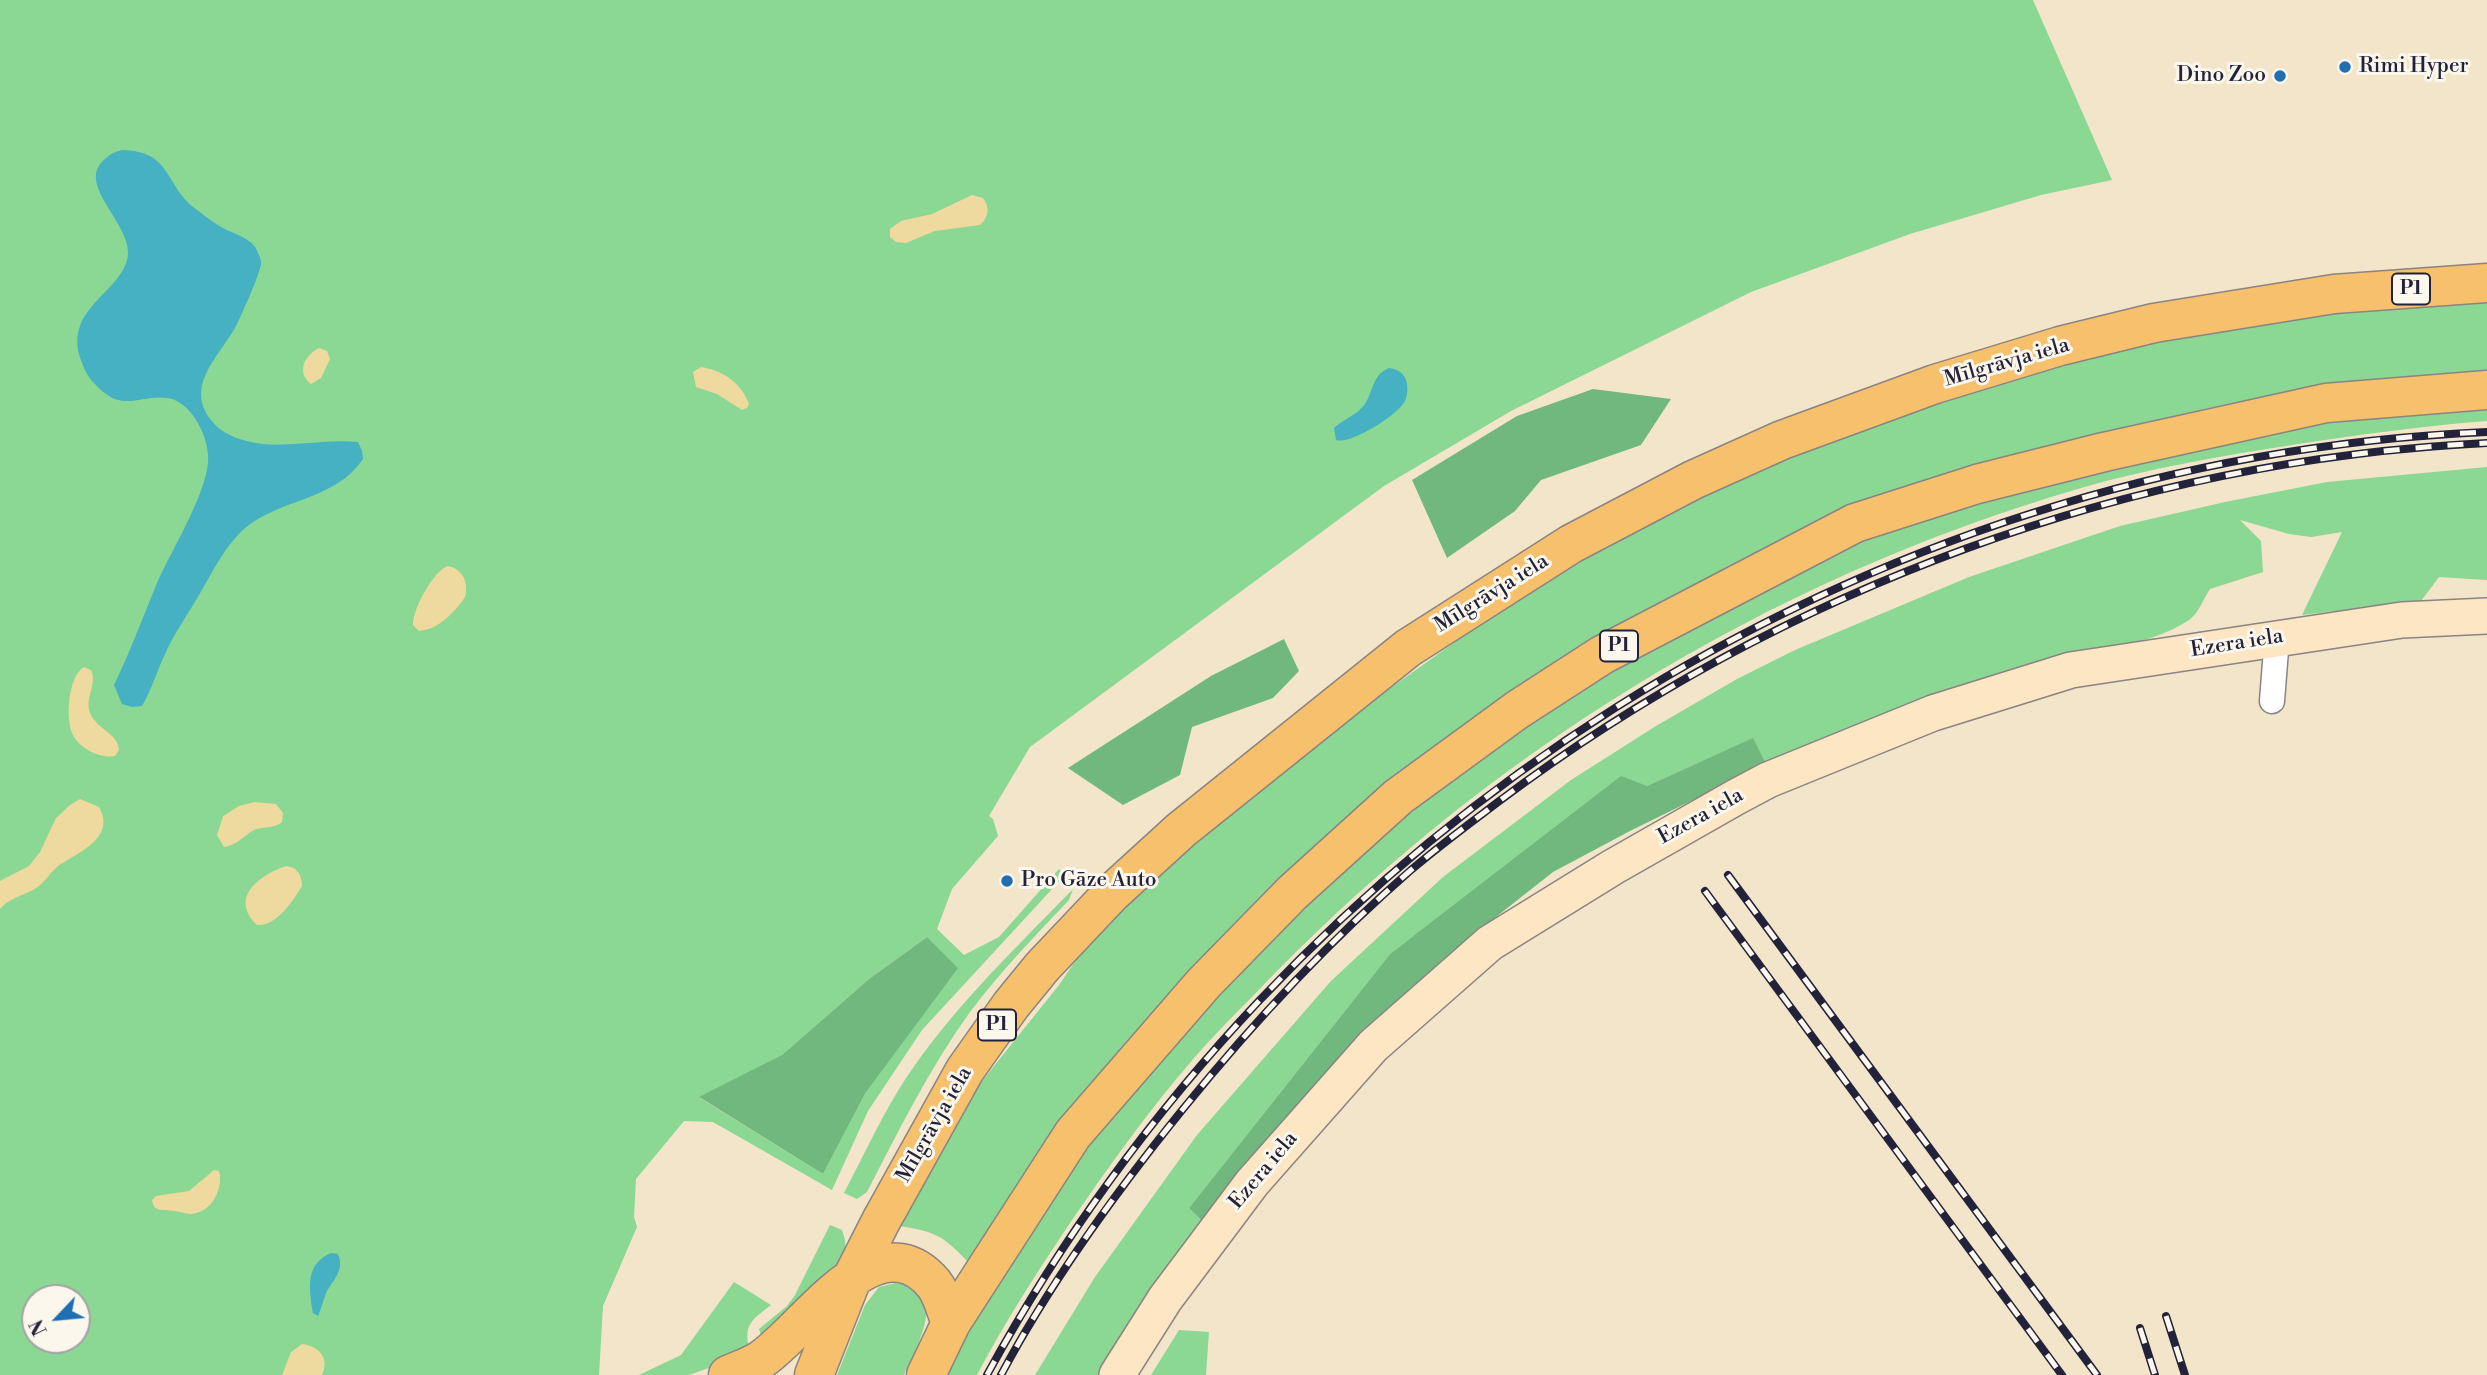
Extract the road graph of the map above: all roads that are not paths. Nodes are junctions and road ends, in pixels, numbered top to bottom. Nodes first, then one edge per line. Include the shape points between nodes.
1 (2487, 283) edge
2 (2487, 390) edge
3 (2487, 616) edge
4 (2277, 637) junction
5 (2272, 701) dead end
6 (853, 1276) junction
7 (951, 1323) junction
8 (728, 1375) edge
9 (814, 1375) edge
10 (926, 1375) edge
11 (1117, 1375) edge

1 - 6 main road, Mīlgrāvja iela / P1 via 2334,294 2154,323 2060,346 1935,384 1782,440 1571,544 1408,648 1181,830 1082,923 1011,1005 965,1070
2 - 7 main road, P1 via 2326,403 1977,484 1855,523 1602,655 1517,709 1398,797 1292,892 1204,983 1073,1134
3 - 4 street, Ezera iela via 2402,620
4 - 5 street
4 - 11 street, Ezera iela via 2071,670 1922,717 1768,780 1490,943 1373,1046 1252,1183 1165,1299
6 - 7 main road via 880,1262 913,1265 935,1286
6 - 8 main road via 762,1360
6 - 9 main road, Mīlgrāvja iela / P1
7 - 10 main road, P1

